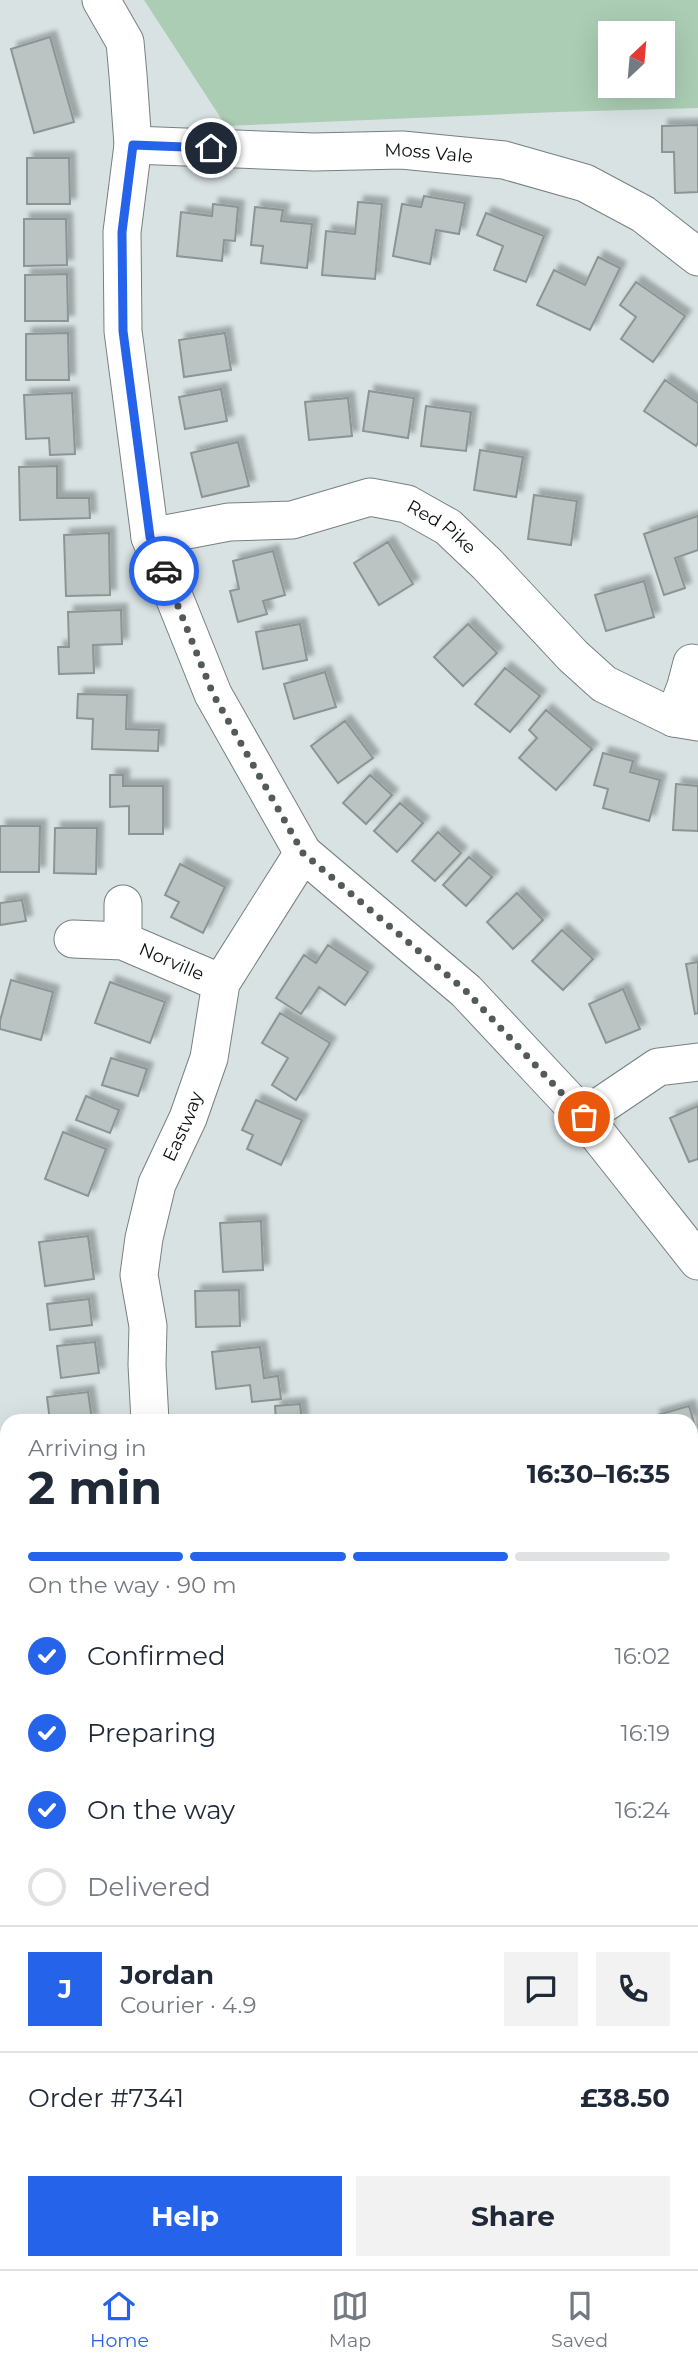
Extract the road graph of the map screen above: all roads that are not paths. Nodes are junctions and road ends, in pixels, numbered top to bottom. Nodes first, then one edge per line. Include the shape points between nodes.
1 (101, 0) edge
2 (133, 145) junction
3 (698, 257) edge
4 (150, 537) junction
5 (692, 663) dead end
6 (686, 720) edge
7 (303, 853) junction
8 (123, 904) dead end
9 (73, 939) dead end
10 (123, 941) junction
11 (221, 983) junction
12 (698, 1062) edge
13 (584, 1117) junction
14 (698, 1261) edge
15 (150, 1414) edge

1 - 2 street via 125,42
2 - 3 street, Moss Vale via 314,152 402,150 504,160 585,183 643,215
2 - 4 street via 122,232 123,331
4 - 6 street, Red Pike via 229,522 292,520 370,497 407,504 448,527 604,684
4 - 7 street via 213,694
5 - 6 street, Red Pike via 686,686
7 - 11 street, Eastway
7 - 13 street via 466,991
8 - 10 street, Norville
9 - 10 street, Norville
10 - 11 street, Norville
11 - 15 street, Eastway via 209,1058 157,1184 144,1238 139,1275 148,1326
12 - 13 street via 658,1067
13 - 14 street

